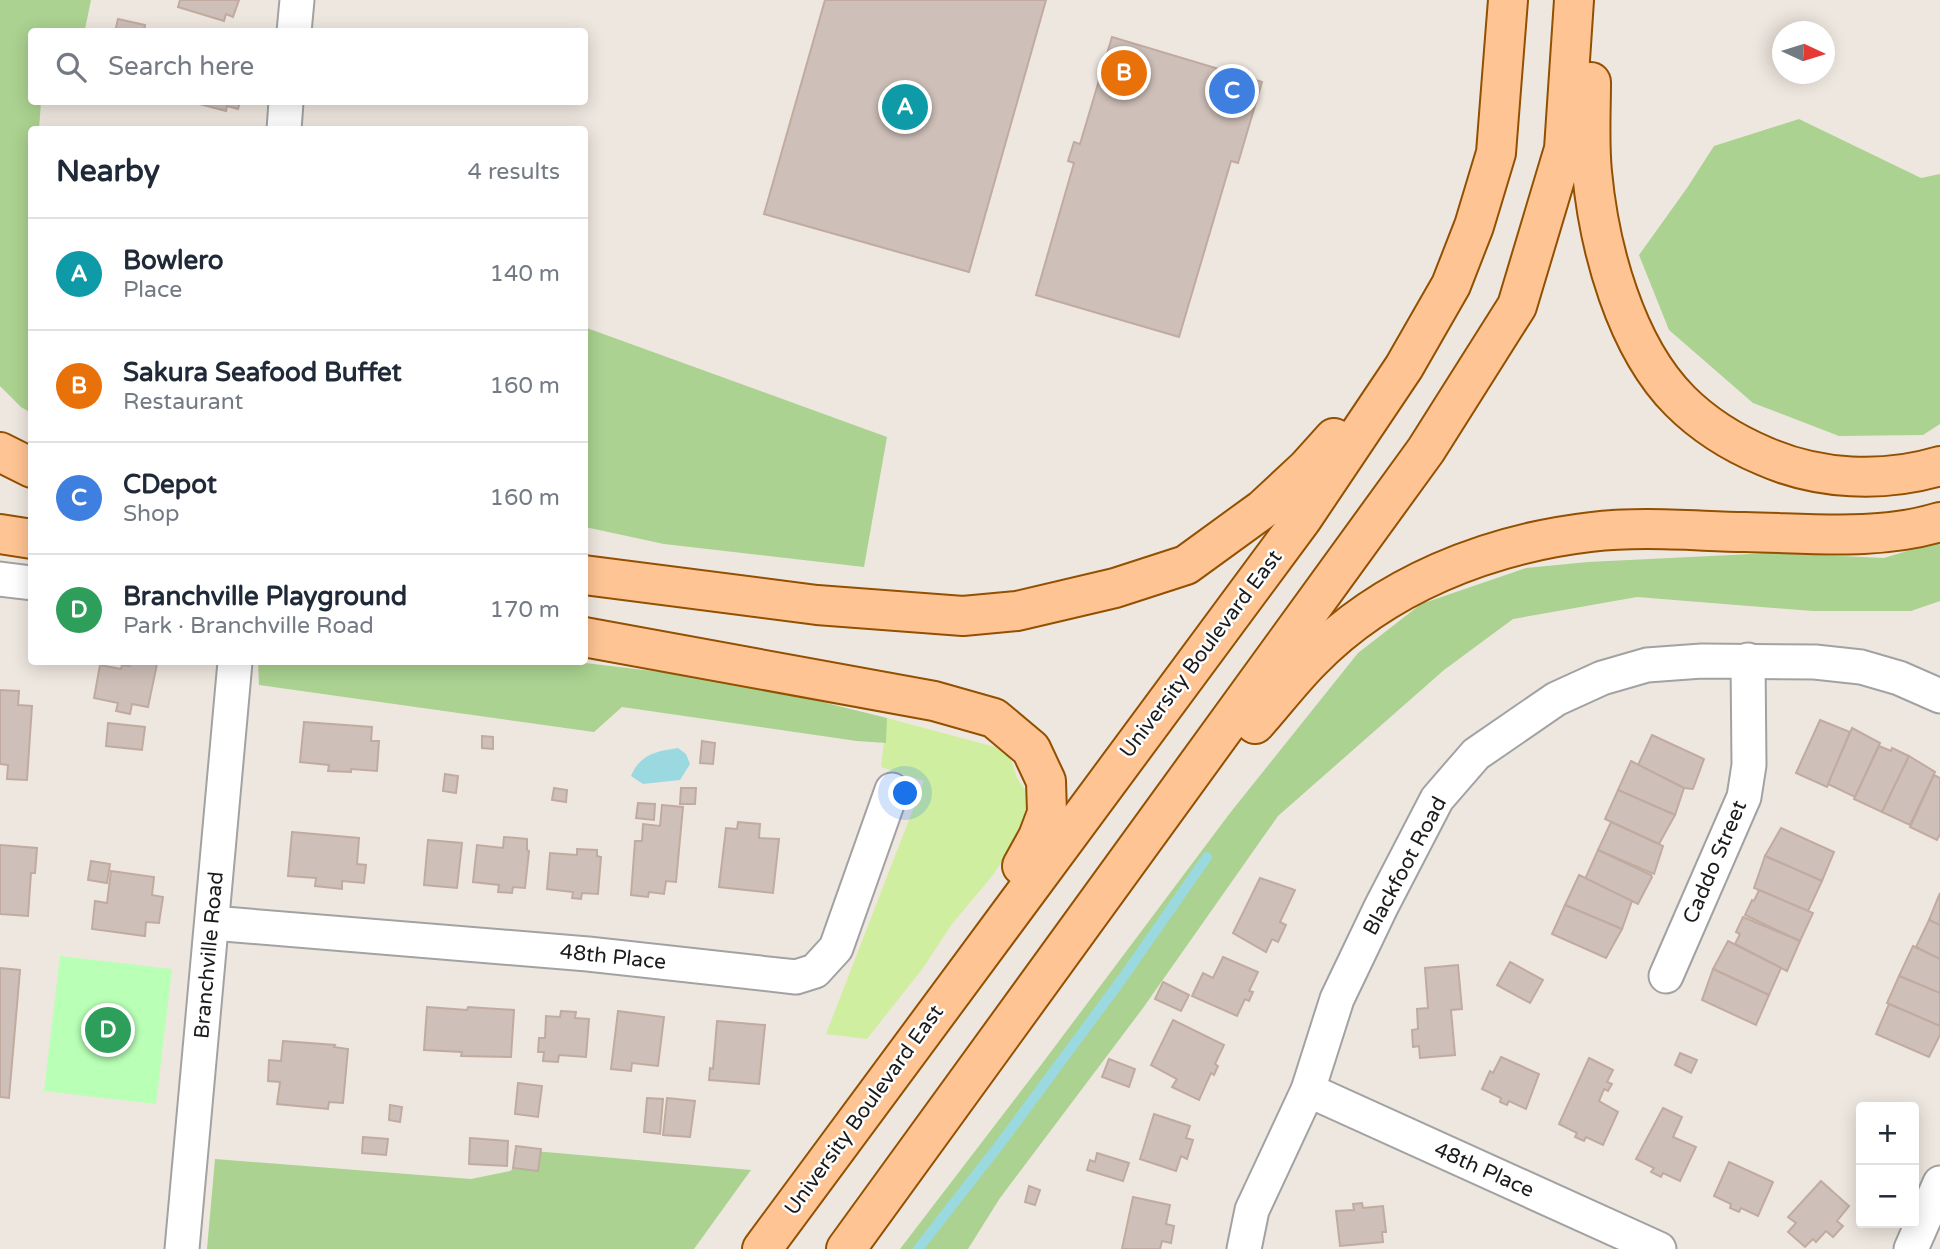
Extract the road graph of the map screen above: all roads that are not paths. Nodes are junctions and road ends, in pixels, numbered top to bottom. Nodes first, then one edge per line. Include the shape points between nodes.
1 (297, 0) edge
2 (1508, 0) edge
3 (1574, 0) edge
4 (1591, 0) edge
5 (294, 28) edge
6 (286, 105) edge
7 (284, 126) edge
8 (1404, 367) junction
9 (0, 452) edge
10 (28, 466) edge
11 (1940, 466) edge
12 (0, 480) edge
13 (28, 484) edge
14 (1940, 522) edge
15 (0, 534) edge
16 (28, 538) edge
17 (588, 576) edge
18 (0, 579) edge
19 (28, 582) edge
20 (588, 638) edge
21 (1748, 660) junction
22 (235, 665) edge
23 (1940, 696) edge
24 (892, 790) dead end
25 (1095, 908) junction
26 (212, 923) junction
27 (1666, 976) dead end
28 (898, 1064) junction
29 (1308, 1090) junction
30 (1940, 1183) edge
31 (182, 1249) edge
32 (762, 1249) edge
33 (846, 1249) edge
34 (1244, 1249) edge
35 (1660, 1249) edge
36 (1911, 1249) edge

1 - 5 street
2 - 8 main road, University Boulevard East via 1496,153 1451,285
3 - 25 main road via 1563,149 1517,306 1426,450
4 - 11 main road via 1592,171 1601,233 1631,327 1653,366 1679,400 1712,429 1784,465 1830,475 1887,475
6 - 7 street
8 - 17 main road via 1263,509 1186,565 1115,588 1017,611 962,616 817,605
8 - 28 main road, University Boulevard East via 1302,519
9 - 10 main road
12 - 13 main road
14 - 25 main road via 1888,533 1592,532 1542,539 1461,563 1388,601 1312,659
15 - 16 main road
18 - 19 street
20 - 28 main road via 934,701 994,718 1031,749 1046,781 1047,813 1038,837
21 - 23 street, Blackfoot Road via 1861,667
21 - 27 street, Caddo Street via 1749,765 1744,797
21 - 29 street, Blackfoot Road via 1647,665 1602,678 1556,699 1476,754 1437,799 1381,907 1337,999
22 - 26 street, Branchville Road
24 - 26 street, 48th Place via 836,948 815,971 796,977 587,954
25 - 33 main road
26 - 31 street, Branchville Road
28 - 32 main road, University Boulevard East
29 - 34 street, Blackfoot Road via 1252,1210
29 - 35 street, 48th Place
30 - 36 street

